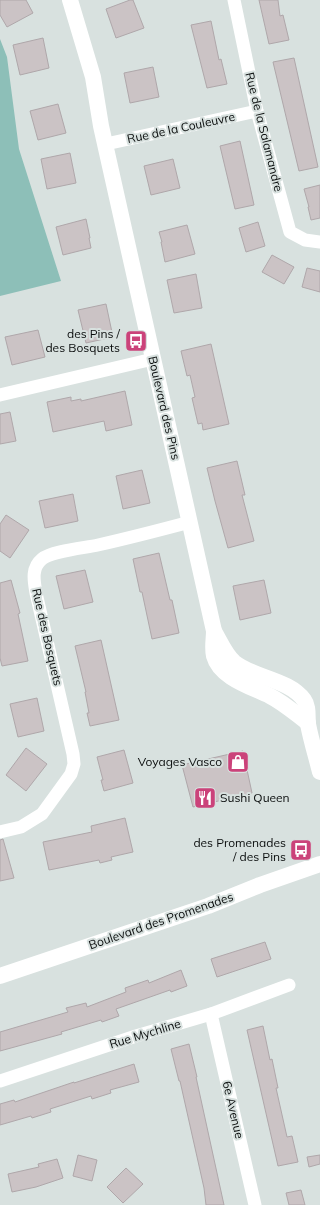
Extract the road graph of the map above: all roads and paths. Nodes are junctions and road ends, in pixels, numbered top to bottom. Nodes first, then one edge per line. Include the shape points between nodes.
1 (70, 0) edge
2 (234, 0) edge
3 (257, 111) junction
4 (106, 144) junction
5 (320, 242) edge
6 (153, 359) junction
7 (0, 395) edge
8 (190, 522) junction
9 (319, 763) edge
10 (0, 832) edge
11 (320, 864) edge
12 (0, 976) edge
13 (289, 985) dead end
14 (212, 1014) junction
15 (0, 1081) edge
16 (256, 1205) edge

1 - 4 street, Boulevard des Pins via 93,77
2 - 3 street, Rue de la Salamandre
3 - 4 street, Rue de la Couleuvre
3 - 5 street, Rue de la Salamandre via 290,232 305,240
4 - 6 street, Boulevard des Pins
6 - 7 street
6 - 8 street, Boulevard des Pins
8 - 9 street, Boulevard des Pins via 214,631 214,656 224,671 236,680 279,701 308,723
8 - 10 street, Rue des Bosquets via 51,554 36,566 33,576 36,593 74,764 71,774 42,814 21,827
11 - 12 street, Boulevard des Promenades via 260,884 208,906
13 - 14 street, Rue Mychline
14 - 15 street, Rue Mychline
14 - 16 street, 6e Avenue

